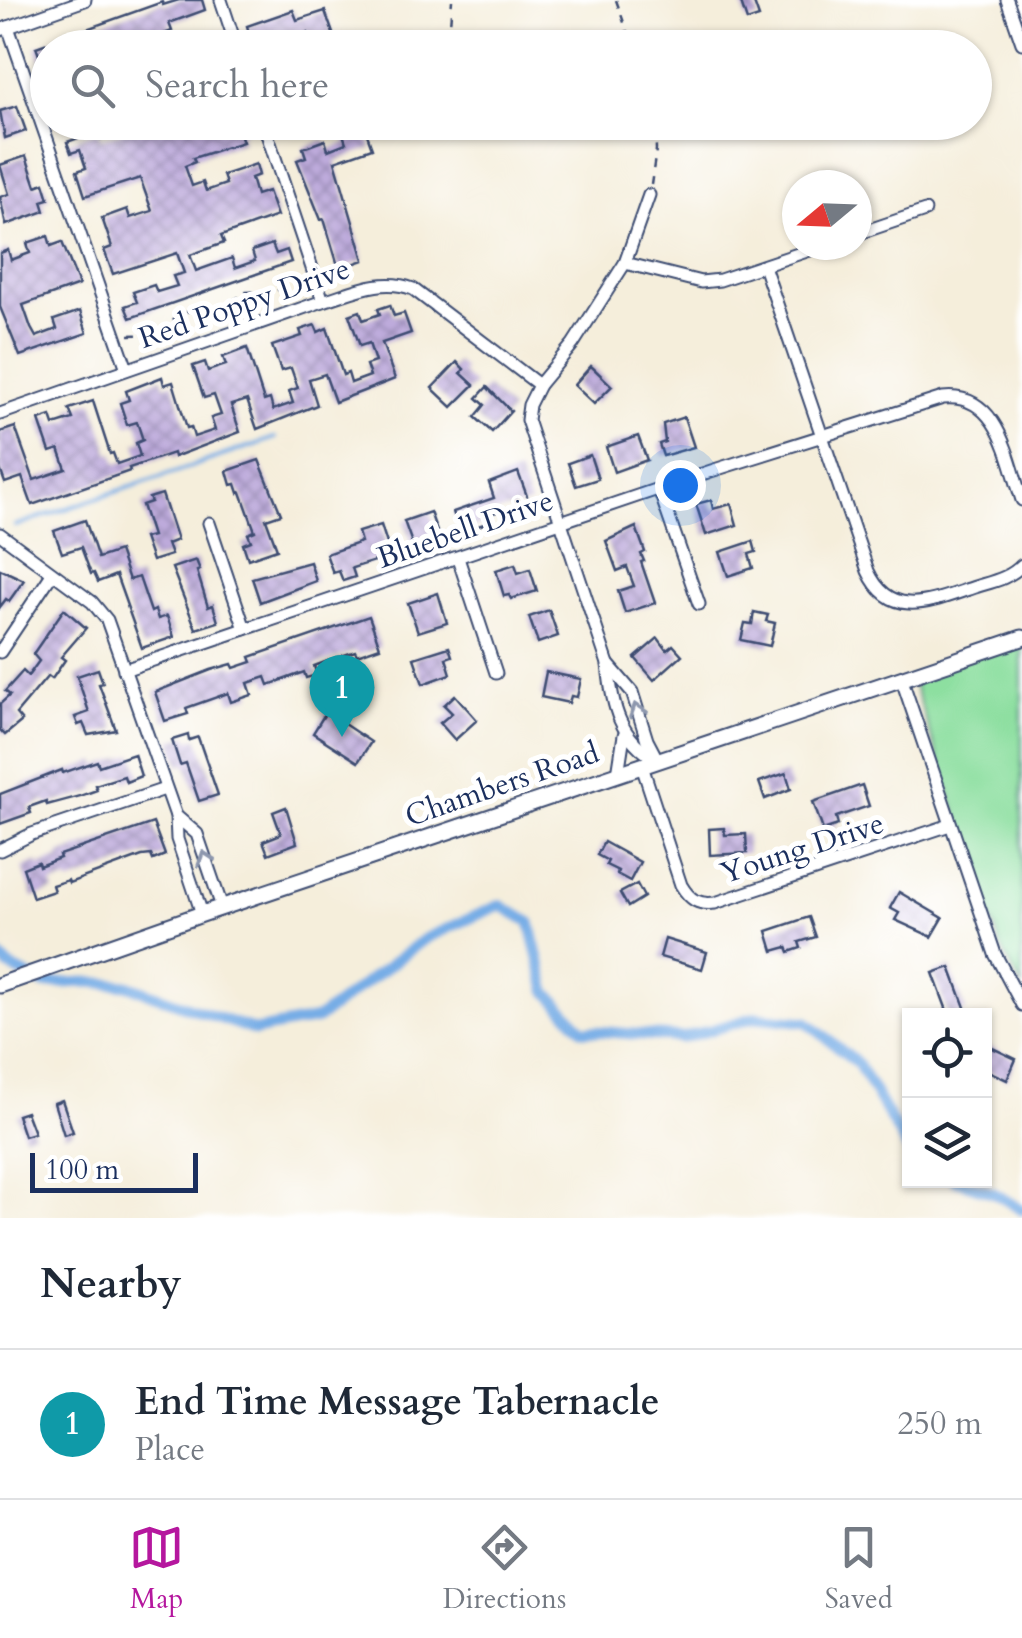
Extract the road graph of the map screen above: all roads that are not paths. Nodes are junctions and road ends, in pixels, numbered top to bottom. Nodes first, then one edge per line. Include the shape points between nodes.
1 (221, 0) edge
2 (1007, 0) edge
3 (77, 1) edge
4 (4, 29) edge
5 (231, 30) edge
6 (1022, 43) edge
7 (30, 100) edge
8 (44, 140) edge
9 (269, 140) edge
10 (649, 196) road end
11 (925, 212) dead end
12 (872, 229) edge
13 (782, 260) edge
14 (625, 263) junction
15 (764, 266) junction
16 (323, 301) junction
17 (128, 370) junction
18 (539, 385) junction
19 (0, 414) edge
20 (822, 437) junction
21 (659, 489) junction
22 (1022, 500) edge
23 (209, 523) dead end
24 (560, 524) junction
25 (0, 534) edge
26 (458, 558) junction
27 (1022, 564) edge
28 (52, 574) junction
29 (699, 604) dead end
30 (245, 629) junction
31 (1022, 638) edge
32 (0, 652) edge
33 (608, 664) junction
34 (124, 670) junction
35 (496, 672) dead end
36 (902, 680) junction
37 (624, 731) junction
38 (650, 764) junction
39 (618, 774) junction
40 (165, 790) junction
41 (176, 816) junction
42 (950, 825) junction
43 (0, 850) edge
44 (222, 907) junction
45 (202, 914) junction
46 (5, 984) edge
47 (1022, 1005) edge

1 - 5 street
2 - 6 street
3 - 4 street
4 - 7 street
8 - 17 street
9 - 16 street
10 - 14 street
11 - 12 street
13 - 15 street
14 - 15 street via 701,282
14 - 18 street
15 - 20 street
16 - 17 street, Red Poppy Drive
16 - 18 street, Red Poppy Drive via 395,282 414,289
17 - 19 street, Red Poppy Drive
18 - 24 street via 527,420
20 - 21 street, Bluebell Drive
20 - 22 street, Bluebell Drive via 944,398 972,400 998,430
20 - 27 street via 868,571 889,596 929,602 1007,576
21 - 24 street, Bluebell Drive
21 - 29 street
23 - 30 street
24 - 26 street, Bluebell Drive
24 - 33 street
25 - 28 street
26 - 30 street, Bluebell Drive
26 - 35 street
28 - 32 street
28 - 34 street via 98,607
30 - 34 street, Bluebell Drive
31 - 36 street, Chambers Road
33 - 37 street
38 -> 33 street via 632,692
34 - 40 street
36 - 38 street, Chambers Road
36 - 42 street
37 - 38 street
37 - 39 street
38 - 39 street, Chambers Road
38 - 42 street, Young Drive via 682,885 700,904
39 - 44 street, Chambers Road
40 - 41 street
40 - 43 street
44 -> 41 street via 197,834
41 - 45 street via 177,840
42 - 47 street via 995,954
44 - 45 street, Chambers Road
45 - 46 street, Chambers Road

